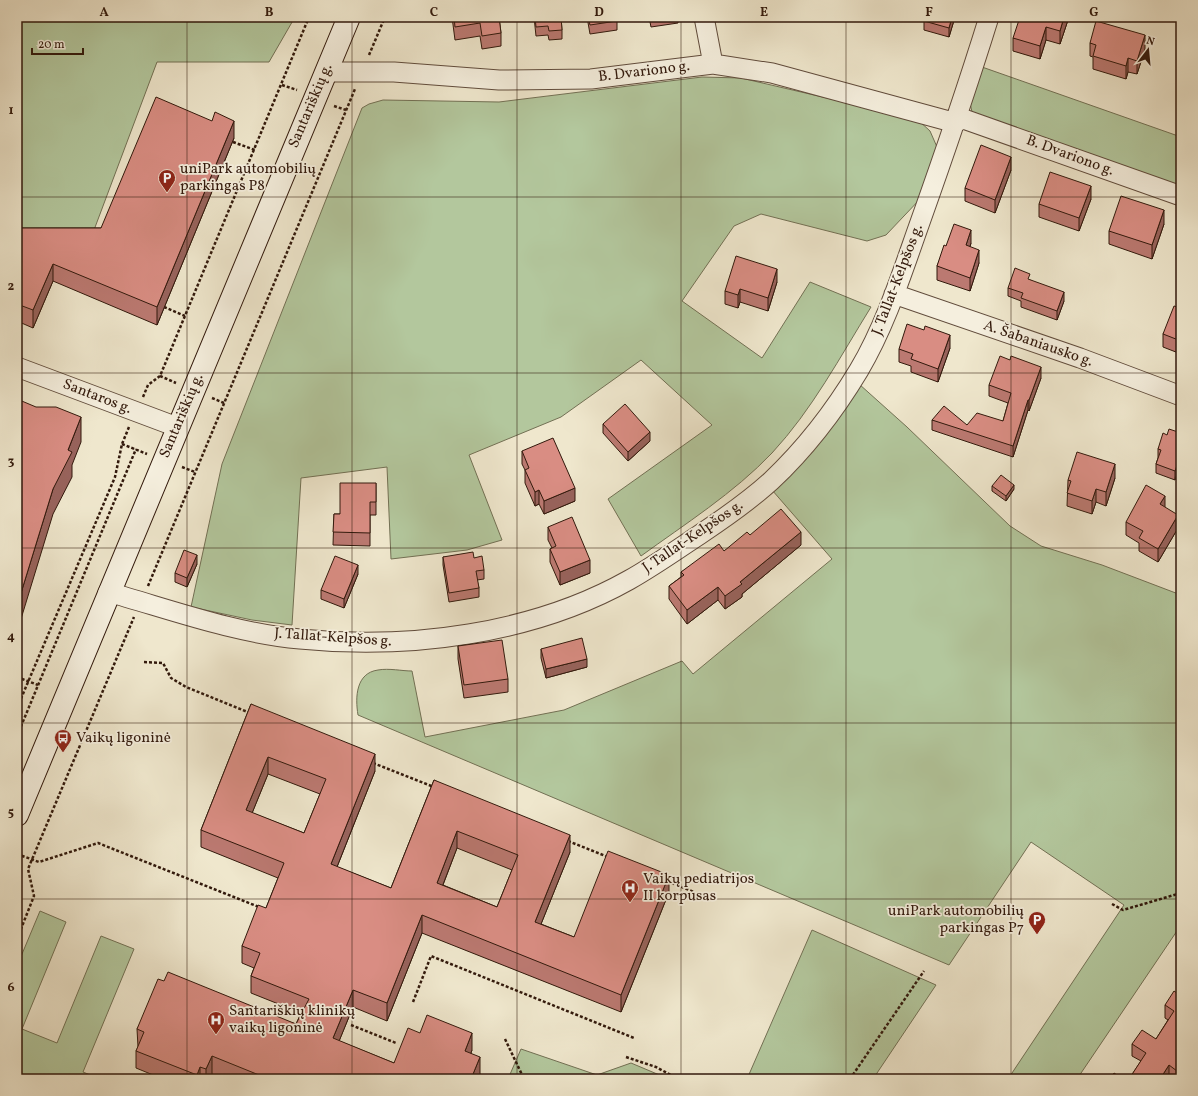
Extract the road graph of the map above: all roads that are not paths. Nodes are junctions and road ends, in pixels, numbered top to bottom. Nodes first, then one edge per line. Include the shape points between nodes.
1 (348, 17) edge
2 (704, 17) edge
3 (989, 17) edge
4 (713, 64) junction
5 (326, 72) junction
6 (957, 120) junction
7 (1181, 196) edge
8 (894, 294) junction
9 (17, 367) edge
10 (1181, 396) edge
11 (177, 427) junction
12 (108, 592) junction
13 (17, 815) edge

1 - 5 main road, Santariškių g.
2 - 4 street
3 - 6 street, J. Tallat-Kelpšos g.
4 - 5 street, B. Dvariono g. via 583,79 499,80 394,72
4 - 6 street, B. Dvariono g. via 772,72
5 - 11 main road, Santariškių g.
6 - 7 street, B. Dvariono g.
6 - 8 street, J. Tallat-Kelpšos g.
8 - 10 street, A. Šabaniausko g.
8 - 12 street, J. Tallat-Kelpšos g. via 878,334 859,370 800,452 738,508 677,550 628,581 574,605 533,619 448,637 400,642 349,642 298,639 246,631 180,615
9 - 11 street, Santaros g.
11 - 12 main road, Santariškių g.
12 - 13 main road, Santariškių g.

